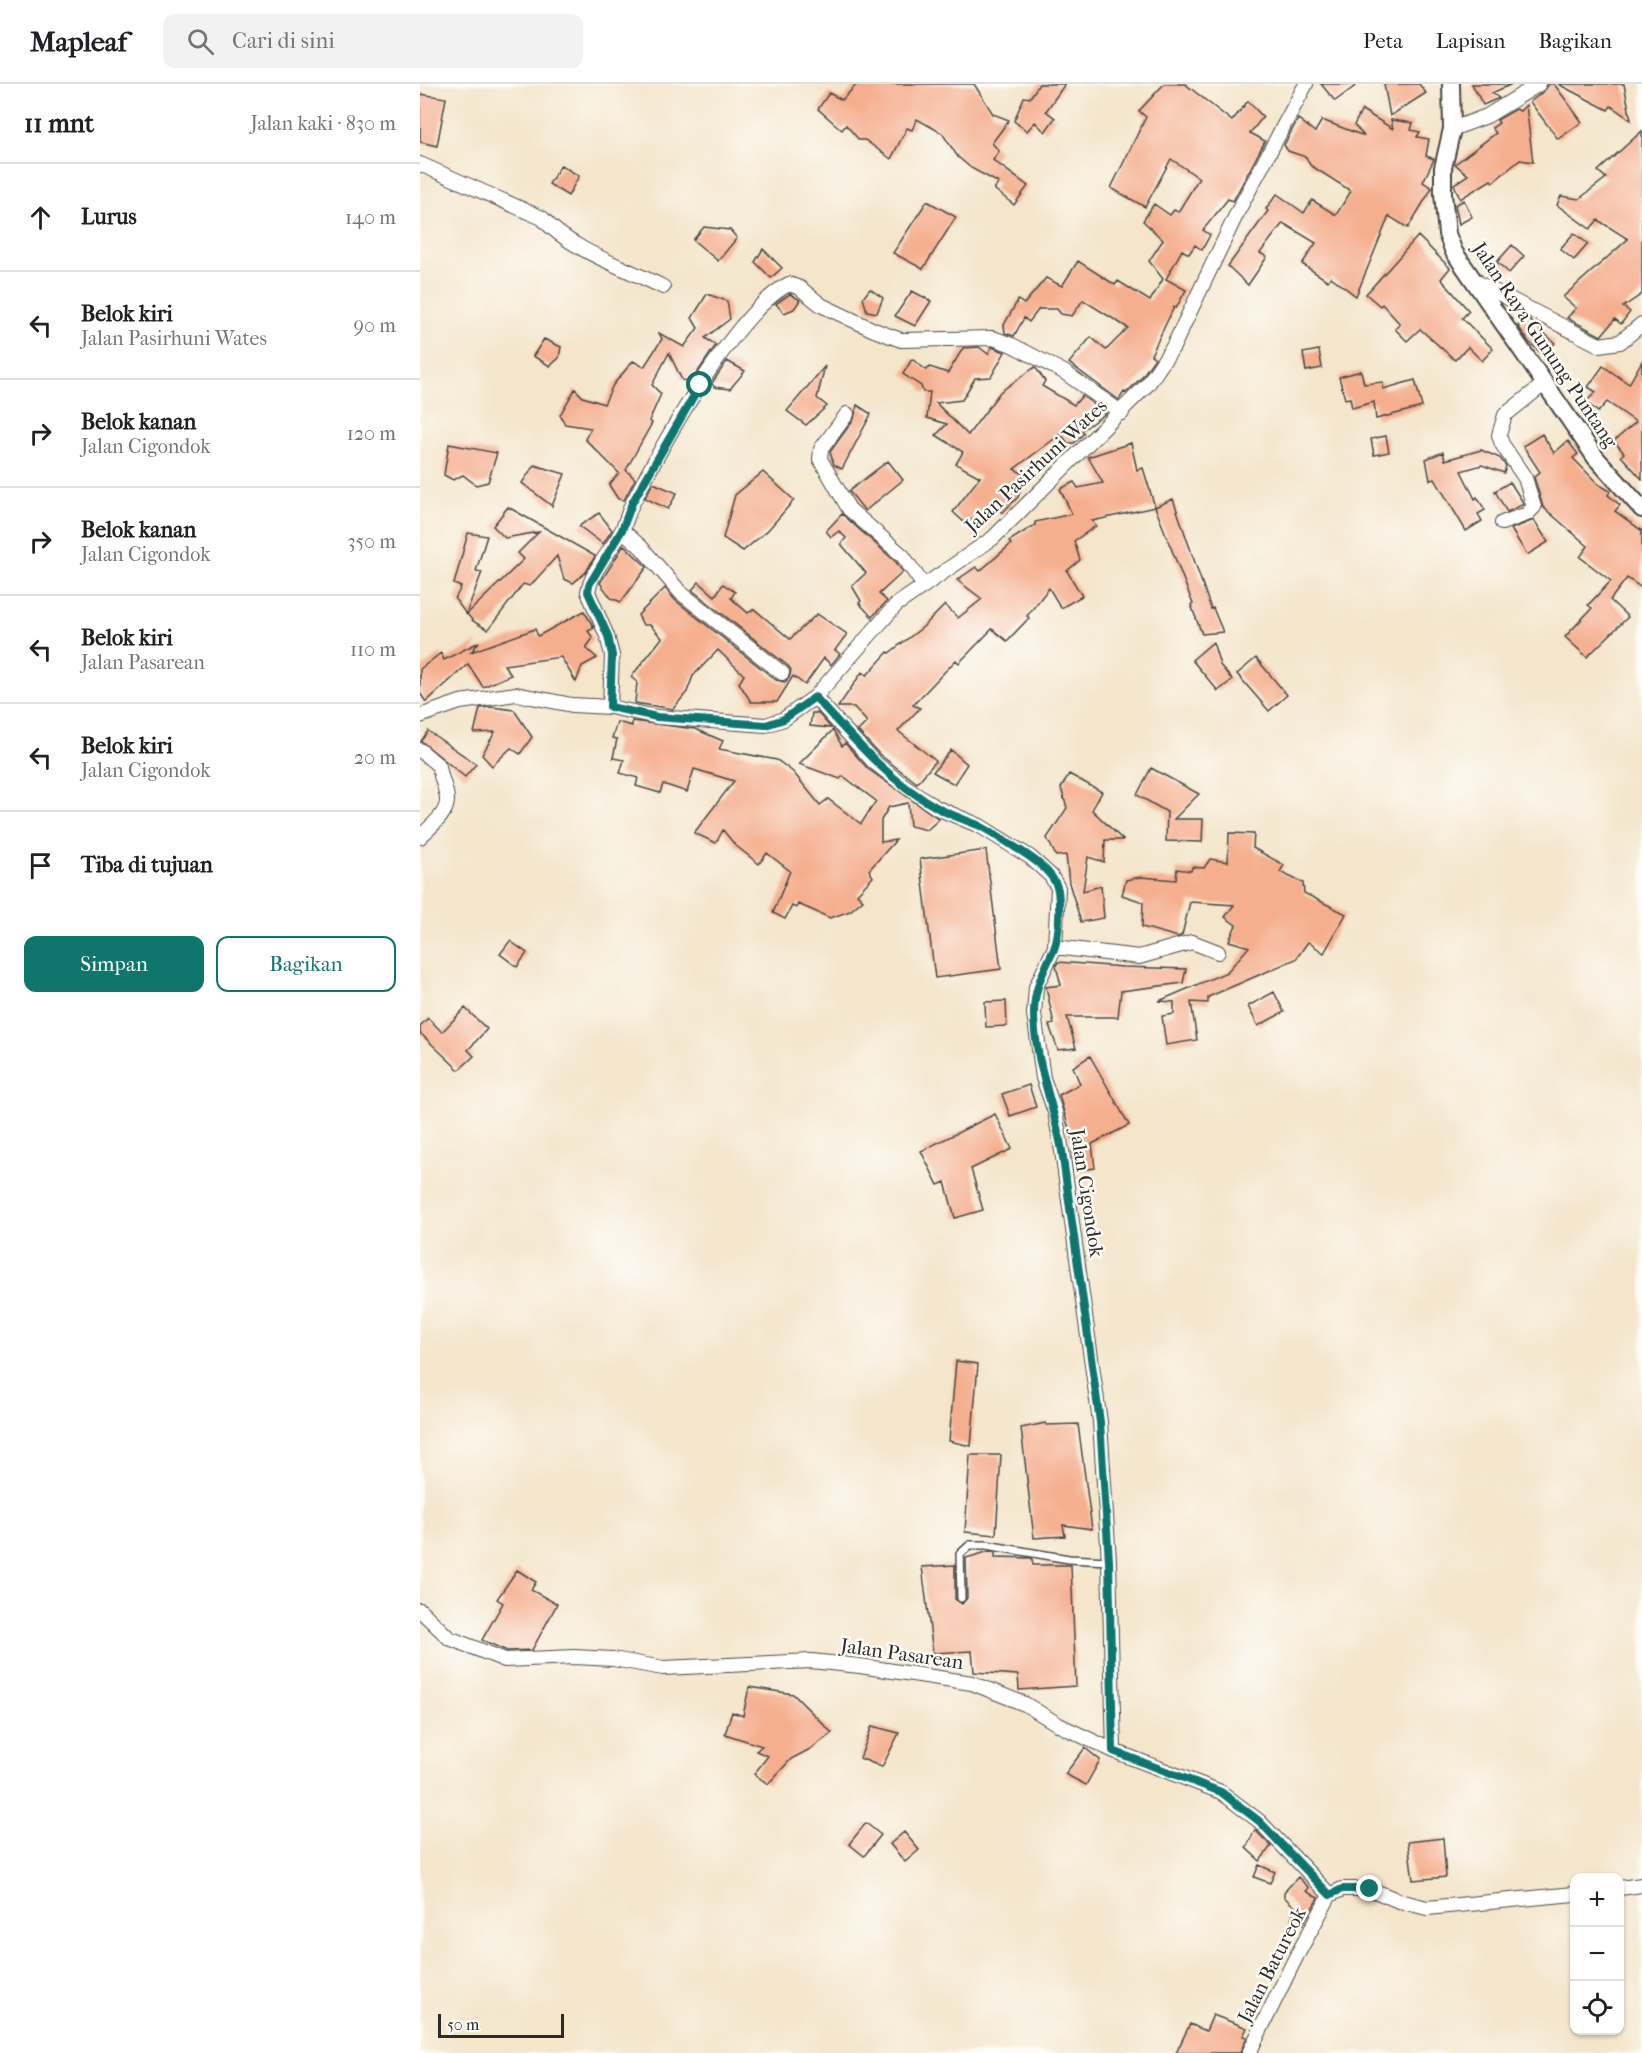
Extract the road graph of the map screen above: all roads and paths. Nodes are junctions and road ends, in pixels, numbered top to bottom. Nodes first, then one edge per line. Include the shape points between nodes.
1 (1306, 84) edge
2 (1451, 84) edge
3 (1539, 84) edge
4 (1452, 129) junction
5 (420, 164) edge
6 (1472, 280) junction
7 (663, 286) dead end
8 (1642, 324) edge
9 (1544, 384) junction
10 (1122, 413) junction
11 (847, 414) dead end
12 (1642, 509) edge
13 (1502, 523) dead end
14 (622, 530) junction
15 (924, 586) junction
16 (782, 673) dead end
17 (815, 697) junction
18 (610, 707) junction
19 (420, 716) edge
20 (420, 750) edge
21 (420, 837) edge
22 (1054, 947) junction
23 (1218, 952) dead end
24 (1109, 1561) junction
25 (961, 1598) dead end
26 (420, 1610) edge
27 (1113, 1751) junction
28 (1642, 1885) edge
29 (1624, 1887) edge
30 (1570, 1894) edge
31 (1330, 1895) junction
32 (1249, 2053) edge

1 - 10 street, Jalan Pasirhuni Wates via 1239,209 1173,347
2 - 4 street, Jalan Raya Gunung Puntang
3 - 4 street via 1488,116
4 - 6 street, Jalan Raya Gunung Puntang via 1443,168 1445,218 1455,252
5 - 7 street via 542,218 577,245
6 - 8 street via 1599,345 1620,342
6 - 9 street, Jalan Raya Gunung Puntang
9 - 12 street, Jalan Raya Gunung Puntang via 1596,458
9 - 13 street via 1511,409 1502,424 1500,440 1525,478 1534,507 1527,514
10 - 14 street via 1064,372 1012,345 993,338 901,340 821,305 789,284 779,288 744,325 700,385 632,503
10 - 15 street, Jalan Pasirhuni Wates via 993,538
11 - 15 street via 819,453 820,459 849,509 903,556
14 - 16 street via 681,593
14 - 18 street via 588,592 608,636 612,655
15 - 17 street, Jalan Pasirhuni Wates via 896,605
17 - 18 street, Jalan Pasirhuni Wates via 784,719 766,725 657,717
17 - 22 street, Jalan Cigondok via 841,728 902,784 937,808 980,826 1030,856 1051,876 1058,888
18 - 19 street, Jalan Pasirhuni Wates via 572,705 516,694 460,702
20 - 21 street via 439,766 440,782 447,797 445,811
22 - 23 street via 1139,957 1192,942
22 - 24 street, Jalan Cigondok via 1036,987 1034,1014 1043,1078 1055,1112 1085,1303 1100,1422
24 - 25 lane via 1080,1561 970,1545 960,1554
24 - 27 street, Jalan Cigondok
26 - 27 street, Jalan Pasarean via 449,1638 505,1660 574,1657 663,1668 812,1661 972,1683 1025,1704
27 - 31 street, Jalan Pasarean via 1221,1792 1259,1821
28 - 29 street
30 - 31 street via 1427,1908 1370,1889 1342,1889
31 - 32 street, Jalan Batureok

